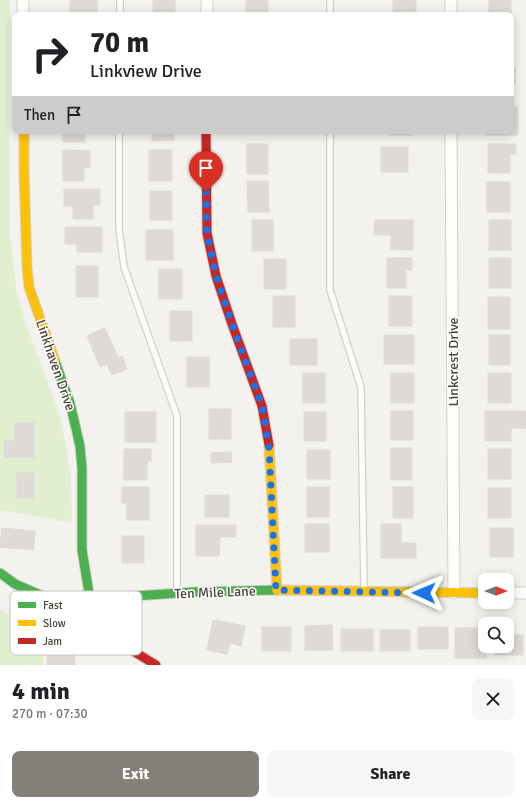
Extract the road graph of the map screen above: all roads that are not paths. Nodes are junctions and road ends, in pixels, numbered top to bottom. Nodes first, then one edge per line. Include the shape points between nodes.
1 (23, 0) edge
2 (120, 0) edge
3 (207, 0) edge
4 (330, 0) edge
5 (451, 0) edge
6 (23, 12) edge
7 (120, 12) edge
8 (207, 12) edge
9 (330, 12) edge
10 (451, 12) edge
11 (24, 134) edge
12 (119, 134) edge
13 (206, 134) edge
14 (330, 134) edge
15 (452, 134) edge
16 (0, 573) edge
17 (276, 590) junction
18 (31, 591) edge
19 (89, 591) edge
20 (364, 592) junction
21 (177, 593) junction
22 (454, 593) junction
23 (478, 593) edge
24 (514, 593) edge
25 (526, 593) edge
26 (142, 595) edge
27 (140, 655) edge
28 (156, 665) edge

1 - 6 street
2 - 7 lane
3 - 8 street
4 - 9 lane
5 - 10 street
11 - 19 street, Linkhaven Drive via 29,287 70,403 80,446 82,550
12 - 21 lane via 119,229 124,267 178,416
13 - 17 street via 207,233 216,276 262,406 269,448
14 - 20 lane via 330,290 361,387
15 - 22 street, Linkcrest Drive
16 - 18 street, Ten Mile Lane via 15,584
17 - 20 street, Ten Mile Lane
17 - 21 street, Ten Mile Lane
20 - 22 street, Ten Mile Lane
21 - 26 street, Ten Mile Lane
22 - 23 street, Ten Mile Lane
24 - 25 street
27 - 28 street

